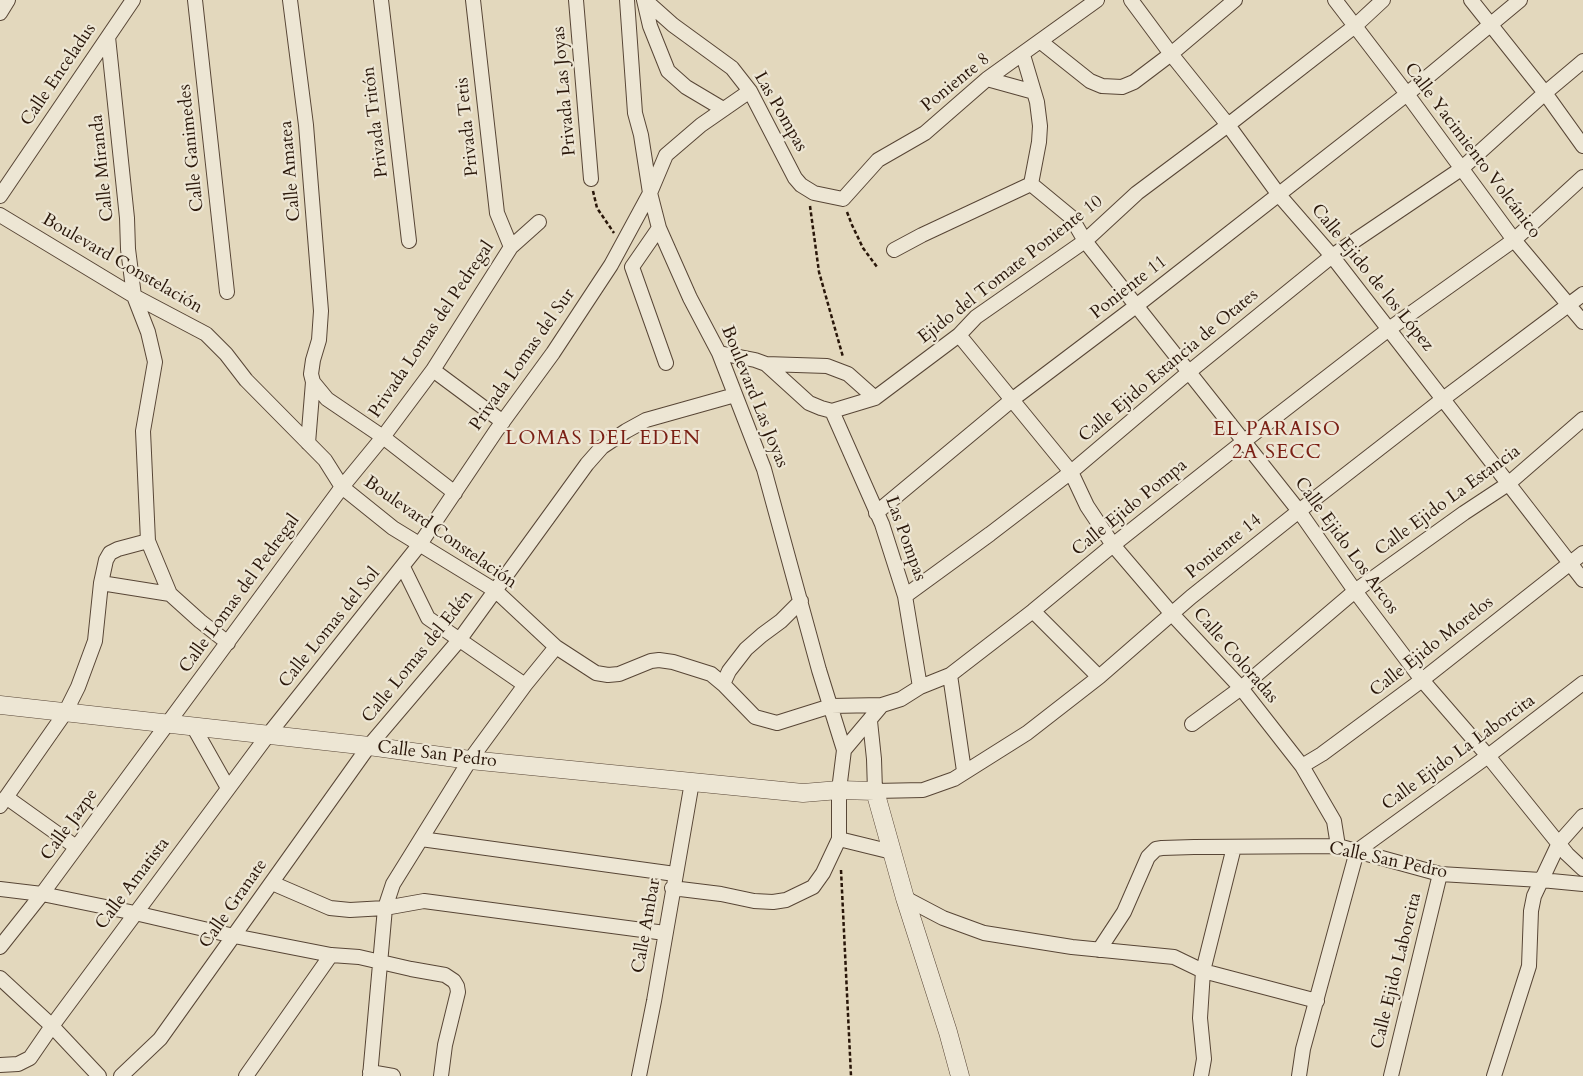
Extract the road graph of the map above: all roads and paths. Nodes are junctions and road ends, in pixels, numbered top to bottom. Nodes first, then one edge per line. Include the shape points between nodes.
1 (8, 0) edge
2 (132, 0) edge
3 (195, 0) edge
4 (290, 0) edge
5 (381, 0) edge
6 (473, 0) edge
7 (576, 0) edge
8 (627, 0) edge
9 (644, 0) edge
10 (1098, 0) edge
11 (1131, 0) edge
12 (1235, 0) edge
13 (1335, 0) edge
14 (1383, 0) edge
15 (1471, 0) edge
16 (1520, 0) edge
17 (0, 13) edge
18 (1355, 26) junction
19 (1491, 26) junction
20 (108, 37) junction
21 (1041, 42) junction
22 (1171, 54) junction
23 (1023, 55) junction
24 (1583, 61) edge
25 (987, 80) junction
26 (750, 91) junction
27 (1034, 92) junction
28 (1545, 93) junction
29 (1407, 94) junction
30 (724, 109) junction
31 (1228, 126) junction
32 (1583, 146) edge
33 (1461, 169) junction
34 (5, 177) edge
35 (1583, 177) edge
36 (591, 179) joint
37 (1031, 184) junction
38 (807, 190) junction
39 (650, 193) junction
40 (1280, 195) junction
41 (0, 196) edge
42 (843, 199) junction
43 (0, 215) edge
44 (539, 222) dead end
45 (659, 228) junction
46 (1514, 240) junction
47 (409, 241) dead end
48 (1085, 241) junction
49 (622, 244) junction
50 (511, 247) junction
51 (894, 250) dead end
52 (1332, 256) junction
53 (632, 267) junction
54 (877, 267) dead end
55 (227, 292) dead end
56 (1583, 294) edge
57 (134, 296) junction
58 (1136, 306) junction
59 (1568, 306) junction
60 (1583, 322) edge
61 (1389, 329) junction
62 (959, 335) junction
63 (720, 353) junction
64 (666, 362) dead end
65 (766, 364) junction
66 (432, 370) junction
67 (1189, 372) junction
68 (848, 374) junction
69 (312, 382) junction
70 (736, 395) junction
71 (875, 398) junction
72 (1443, 398) junction
73 (1013, 400) junction
74 (832, 411) junction
75 (1583, 419) edge
76 (503, 422) junction
77 (383, 436) junction
78 (308, 442) junction
79 (1243, 442) junction
80 (1071, 472) junction
81 (1508, 484) junction
82 (342, 487) junction
83 (455, 493) junction
84 (1299, 510) junction
85 (876, 513) junction
86 (148, 541) junction
87 (420, 544) junction
88 (1113, 545) junction
89 (1583, 553) edge
90 (1569, 563) junction
91 (403, 567) junction
92 (1583, 580) edge
93 (100, 583) junction
94 (496, 591) junction
95 (1356, 592) junction
96 (170, 594) junction
97 (905, 596) junction
98 (801, 601) junction
99 (1033, 612) junction
100 (1172, 614) junction
101 (460, 639) junction
102 (228, 643) junction
103 (556, 647) junction
104 (950, 675) junction
105 (1099, 677) junction
106 (1422, 680) junction
107 (1583, 683) edge
108 (723, 684) junction
109 (525, 685) junction
110 (920, 687) junction
111 (1241, 688) junction
112 (0, 705) edge
113 (831, 706) junction
114 (882, 706) junction
115 (65, 713) junction
116 (870, 721) junction
117 (168, 723) junction
118 (1192, 724) dead end
119 (193, 726) junction
120 (268, 735) junction
121 (369, 746) junction
122 (844, 750) junction
123 (1488, 756) junction
124 (470, 760) junction
125 (1302, 766) junction
126 (964, 771) junction
127 (692, 782) junction
128 (228, 788) junction
129 (840, 790) junction
130 (874, 791) junction
131 (3, 801) edge
132 (1583, 816) edge
133 (421, 839) junction
134 (839, 839) junction
135 (1559, 843) junction
136 (1338, 846) junction
137 (76, 847) junction
138 (1234, 847) junction
139 (1357, 851) junction
140 (892, 852) junction
141 (841, 868) dead end
142 (1583, 869) edge
143 (675, 874) junction
144 (1440, 874) junction
145 (1541, 880) junction
146 (272, 883) junction
147 (1583, 884) edge
148 (672, 888) junction
149 (0, 889) edge
150 (42, 894) junction
151 (905, 898) junction
152 (385, 908) junction
153 (135, 912) junction
154 (665, 932) junction
155 (234, 936) junction
156 (0, 947) edge
157 (1099, 950) junction
158 (331, 955) junction
159 (381, 962) junction
160 (1203, 971) junction
161 (0, 978) edge
162 (1317, 1001) junction
163 (52, 1026) junction
164 (3, 1069) edge
165 (370, 1074) edge
166 (99, 1076) edge
167 (121, 1076) edge
168 (246, 1076) edge
169 (393, 1076) edge
170 (441, 1076) edge
171 (639, 1076) edge
172 (851, 1076) edge
173 (960, 1076) edge
174 (1201, 1076) edge
175 (1299, 1076) edge
176 (1391, 1076) edge
177 (1494, 1076) edge

1 - 17 street
2 - 20 street, Calle Enceladus
3 - 55 street, Calle Ganimedes
4 - 69 street, Calle Amatea via 306,125 321,311
5 - 47 street, Privada Tritón
6 - 50 street, Privada Tetis via 497,213
7 - 36 street, Privada Las Joyas
8 - 39 street, Boulevard Las Joyas via 634,105
9 - 26 street, Las Pompas via 732,68
9 - 30 street via 650,26 668,71 686,87
10 - 21 street, Poniente 8
11 - 22 street, Calle Ejido de los López
12 - 22 street
13 - 18 street, Calle Yacimiento Volcánico
14 - 18 street, Ejido del Tomate Poniente 10
15 - 19 street
16 - 19 street, Poniente 11
18 - 29 street, Calle Yacimiento Volcánico
18 - 31 street, Ejido del Tomate Poniente 10
19 - 28 street
19 - 29 street, Poniente 11
20 - 34 street, Calle Enceladus
20 - 57 street, Calle Miranda
21 - 22 street via 1090,81 1102,86 1122,87 1134,82
21 - 23 street, Poniente 8
22 - 31 street, Calle Ejido de los López
23 - 25 street, Poniente 8
23 - 27 street
24 - 28 street, Calle Ejido Estancia de Otates
25 - 27 street
25 - 42 street, Poniente 8 via 925,133 878,160
26 - 30 street, Privada Lomas del Sur
26 - 38 street, Las Pompas via 795,178
27 - 37 street via 1040,126
28 - 32 street
28 - 33 street, Calle Ejido Estancia de Otates
29 - 33 street, Calle Yacimiento Volcánico
29 - 40 street, Poniente 11
30 - 39 street, Privada Lomas del Sur via 666,155
31 - 40 street, Calle Ejido de los López
31 - 48 street, Ejido del Tomate Poniente 10 via 1137,193
33 - 46 street, Calle Yacimiento Volcánico
33 - 52 street, Calle Ejido Estancia de Otates
34 - 41 street, Calle Enceladus
35 - 46 street, Calle Ejido Pompa
36 - 49 path via 597,208
37 - 48 street, Calle Ejido Los Arcos via 1071,217
37 - 51 street
38 - 42 street
38 - 68 path via 819,272
39 - 45 street, Boulevard Las Joyas
39 - 49 street, Privada Lomas del Sur
40 - 52 street, Calle Ejido de los López
40 - 58 street, Poniente 11
42 - 54 path via 855,232
43 - 57 street, Boulevard Constelación
44 - 50 street, Privada Lomas del Pedregal
45 - 53 street
45 - 63 street, Boulevard Las Joyas via 690,298
46 - 59 street, Calle Yacimiento Volcánico
46 - 61 street, Calle Ejido Pompa
48 - 58 street, Calle Ejido Los Arcos
48 - 62 street, Ejido del Tomate Poniente 10 via 976,317
49 - 53 street
49 - 76 street, Privada Lomas del Sur via 612,265
50 - 66 street, Privada Lomas del Pedregal
52 - 61 street, Calle Ejido de los López
52 - 67 street, Calle Ejido Estancia de Otates
53 - 64 street
56 - 59 street, Poniente 14
57 - 78 street, Boulevard Constelación via 206,334 246,380
57 - 86 street, Calle Miranda via 155,362 142,431
58 - 67 street, Calle Ejido Los Arcos
58 - 73 street, Poniente 11
59 - 60 street, Calle Yacimiento Volcánico
59 - 72 street, Poniente 14
61 - 72 street, Calle Ejido de los López
61 - 79 street, Calle Ejido Pompa
62 - 71 street, Ejido del Tomate Poniente 10
62 - 73 street, Calle Coloradas
63 - 65 street
63 - 70 street, Boulevard Las Joyas
65 - 68 street via 826,366
65 - 74 street via 809,403
66 - 76 street
66 - 77 street, Privada Lomas del Pedregal
67 - 79 street, Calle Ejido Los Arcos
67 - 80 street, Calle Ejido Estancia de Otates
68 - 71 street
69 - 77 street via 328,399
69 - 78 street, Calle Amatea
70 - 94 street, Calle Lomas del Edén via 646,420 602,447
70 - 98 street, Boulevard Las Joyas via 764,469
71 - 74 street, Ejido del Tomate Poniente 10
72 - 81 street, Calle Ejido de los López
72 - 84 street, Poniente 14
73 - 80 street, Calle Coloradas
73 - 85 street, Poniente 11
74 - 85 street, Las Pompas
75 - 81 street, Calle Ejido La Estancia
76 - 83 street, Privada Lomas del Sur
77 - 82 street, Privada Lomas del Pedregal
77 - 83 street
78 - 82 street, Boulevard Constelación via 325,460
79 - 84 street, Calle Ejido Los Arcos
79 - 88 street, Calle Ejido Pompa
80 - 88 street, Calle Coloradas via 1083,499
80 - 97 street, Calle Ejido Estancia de Otates
81 - 90 street, Calle Ejido de los López
81 - 95 street, Calle Ejido La Estancia
82 - 87 street, Boulevard Constelación via 393,528
82 - 102 street, Calle Lomas del Pedregal
83 - 87 street, Privada Lomas del Sur
84 - 95 street, Calle Ejido Los Arcos
84 - 100 street, Poniente 14
85 - 97 street, Las Pompas
86 - 93 street via 110,553
86 - 96 street, Calle Miranda
87 - 91 street, Calle Lomas del Sol
87 - 94 street, Boulevard Constelación
88 - 99 street, Calle Ejido Pompa
88 - 100 street, Calle Coloradas
89 - 90 street, Calle Ejido Morelos
90 - 92 street, Calle Ejido de los López
90 - 106 street, Calle Ejido Morelos
91 - 101 street via 428,618
91 - 120 street, Calle Lomas del Sol
93 - 96 street
93 - 115 street via 95,641
94 - 101 street, Calle Lomas del Edén
94 - 103 street, Boulevard Constelación
95 - 106 street, Calle Ejido Los Arcos
95 - 111 street, Calle Ejido La Estancia
96 - 102 street
97 - 110 street, Las Pompas
98 - 108 street via 746,649
98 - 113 street, Boulevard Las Joyas
99 - 104 street, Calle Ejido Pompa
99 - 105 street
100 - 105 street, Poniente 14
100 - 111 street, Calle Coloradas
101 - 109 street
101 - 121 street, Calle Lomas del Edén
102 - 117 street, Calle Lomas del Pedregal
103 - 108 street, Boulevard Constelación via 596,673 619,674 659,660 710,674
103 - 109 street
104 - 110 street, Calle Ejido Pompa
104 - 126 street
105 - 126 street, Poniente 14 via 1027,733
106 - 123 street, Calle Ejido Los Arcos
106 - 125 street, Calle Ejido Morelos
107 - 123 street, Calle Ejido La Laborcita
108 - 113 street, Boulevard Constelación via 755,717 778,723
109 - 124 street
110 - 114 street, Calle Ejido Pompa
111 - 118 street, Calle Ejido La Estancia
111 - 125 street, Calle Coloradas
112 - 115 street, Calle San Pedro
113 - 114 street, Boulevard Constelación
113 - 122 street, Boulevard Las Joyas
114 - 116 street, Calle Ejido Pompa
115 - 117 street, Calle San Pedro
115 - 131 street
116 - 122 street, Calle Ejido Pompa
116 - 130 street
117 - 119 street, Calle San Pedro
117 - 137 street, Calle Jazpe
119 - 120 street, Calle San Pedro
119 - 128 street
120 - 121 street, Calle San Pedro
120 - 128 street, Calle Amatista
121 - 124 street, Calle San Pedro
121 - 146 street, Calle Granate
122 - 129 street
123 - 135 street, Calle Ejido Los Arcos
123 - 139 street, Calle Ejido La Laborcita
124 - 127 street, Calle San Pedro
124 - 133 street
125 - 136 street, Calle Coloradas via 1334,820
126 - 130 street, Poniente 14 via 954,779 923,790
127 - 129 street, Calle San Pedro via 803,793
127 - 143 street, Calle Ambar
128 - 153 street, Calle Amatista
129 - 130 street, Calle San Pedro
129 - 134 street
130 - 140 street
131 - 137 street
132 - 135 street
133 - 143 street
133 - 152 street via 393,884
134 - 140 street
134 - 148 street via 813,887 786,900 754,901
135 - 142 street, Calle Ejido Los Arcos
135 - 145 street
136 - 138 street, Calle San Pedro
136 - 139 street, Calle San Pedro
137 - 150 street, Calle Jazpe
138 - 157 street, Calle San Pedro via 1194,846 1156,850 1148,857 1124,912
138 - 160 street
139 - 144 street, Calle San Pedro
139 - 162 street
140 - 151 street
141 - 172 path
143 - 148 street, Calle Ambar
144 - 145 street, Calle San Pedro
144 - 176 street, Calle Ejido Laborcita
145 - 147 street, Calle San Pedro
145 - 177 street via 1531,911 1529,966
146 - 152 street via 330,908
146 - 155 street, Calle Granate
148 - 154 street, Calle Ambar
149 - 150 street
150 - 153 street
150 - 156 street, Calle Jazpe
151 - 157 street via 943,918 984,933
151 - 173 street
152 - 154 street via 424,901
152 - 159 street
153 - 155 street
153 - 163 street, Calle Amatista
154 - 171 street, Calle Ambar
155 - 158 street
155 - 167 street, Calle Granate via 160,1039
157 - 160 street via 1174,956
158 - 159 street
158 - 168 street
159 - 165 street
159 - 170 street via 445,975 458,986
160 - 162 street
160 - 174 street via 1200,1018 1204,1059
161 - 163 street
162 - 175 street
163 - 164 street, Calle Amatista via 30,1058
163 - 166 street
165 - 169 street

